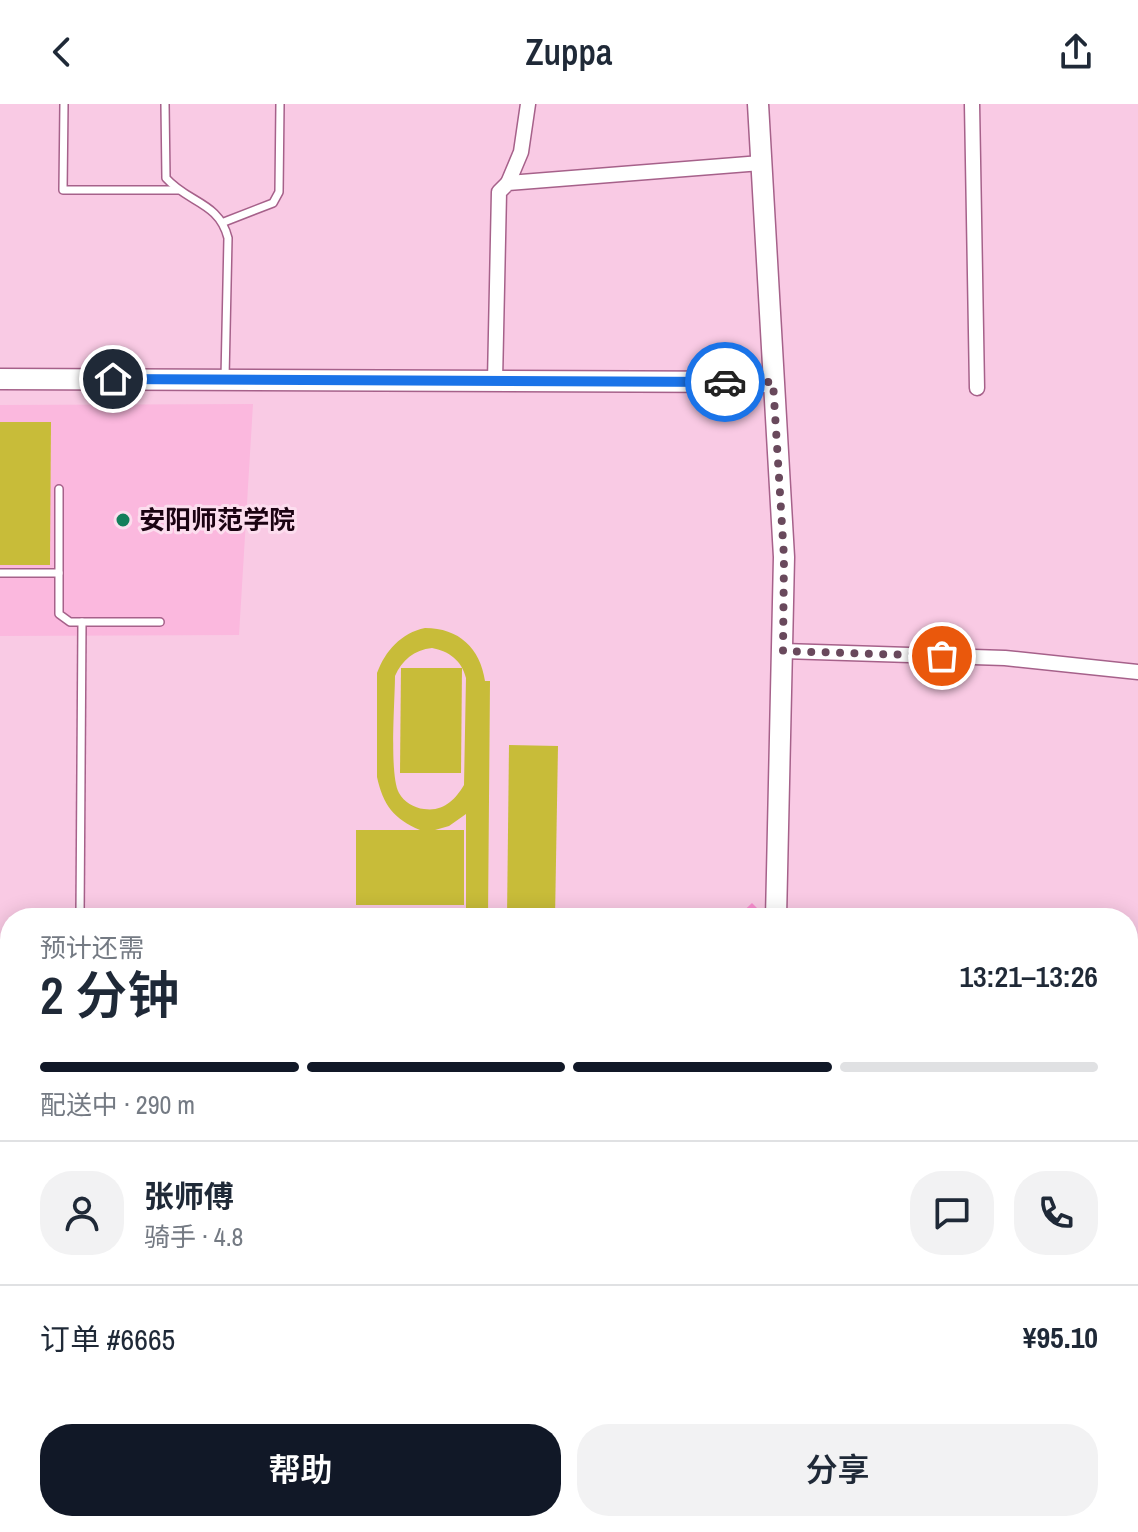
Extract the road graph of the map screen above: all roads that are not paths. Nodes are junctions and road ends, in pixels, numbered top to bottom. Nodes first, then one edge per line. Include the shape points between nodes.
1 (64, 104) edge
2 (165, 104) edge
3 (280, 104) edge
4 (528, 104) edge
5 (758, 104) edge
6 (972, 104) edge
7 (761, 163) junction
8 (508, 183) junction
9 (181, 190) junction
10 (224, 222) junction
11 (0, 379) edge
12 (225, 380) junction
13 (495, 381) junction
14 (773, 382) junction
15 (977, 388) dead end
16 (59, 489) dead end
17 (0, 573) edge
18 (59, 573) junction
19 (82, 622) junction
20 (160, 622) dead end
21 (783, 651) junction
22 (1138, 672) edge
23 (80, 908) edge
24 (776, 908) edge

1 - 9 lane via 63,190
2 - 9 lane via 164,170
3 - 10 lane via 279,192 273,203
4 - 8 street via 521,152
5 - 7 street
6 - 15 street
7 - 8 street
7 - 14 street
8 - 13 street via 499,192
9 - 10 lane
10 - 12 lane
11 - 12 street
12 - 13 street
13 - 14 street
14 - 21 street via 784,557
16 - 18 lane
17 - 18 lane
18 - 19 lane via 59,614
19 - 20 lane
19 - 23 lane
21 - 22 street via 1005,658
21 - 24 street

